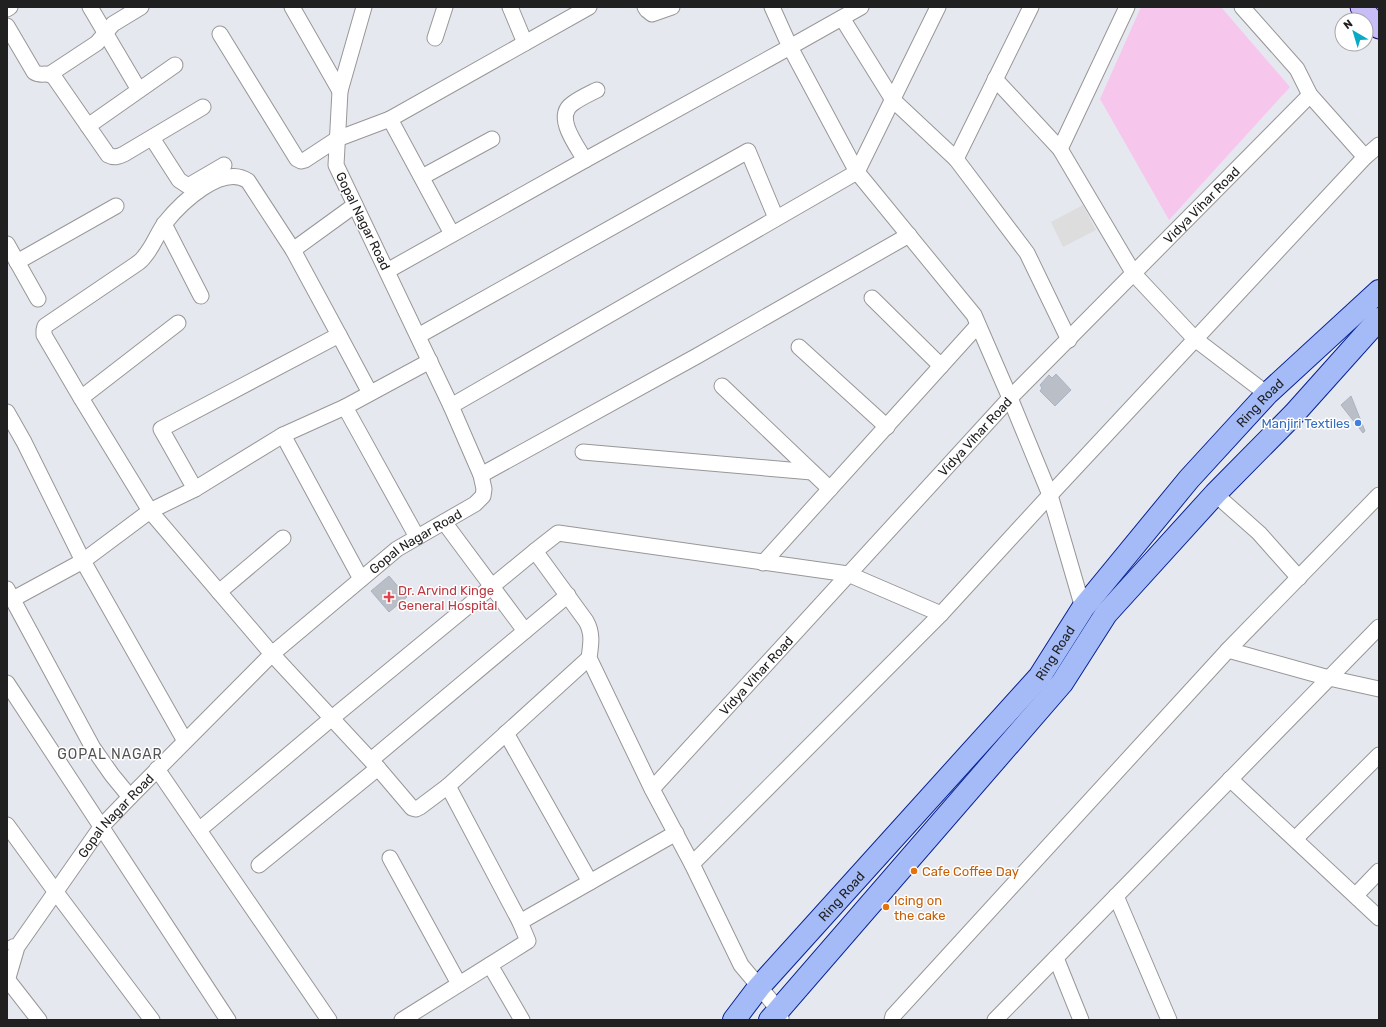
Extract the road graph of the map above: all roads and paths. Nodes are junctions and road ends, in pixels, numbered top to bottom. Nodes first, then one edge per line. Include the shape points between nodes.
1 (10, 7) edge
2 (90, 7) edge
3 (141, 7) edge
4 (292, 7) edge
5 (364, 7) edge
6 (445, 7) edge
7 (510, 7) edge
8 (645, 7) edge
9 (672, 7) edge
10 (772, 7) edge
11 (862, 7) edge
12 (938, 7) edge
13 (1031, 7) edge
14 (1127, 7) edge
15 (1242, 7) edge
16 (1361, 7) edge
17 (7, 9) edge
18 (581, 9) edge
19 (842, 18) junction
20 (7, 26) edge
21 (1379, 28) edge
22 (105, 33) junction
23 (220, 34) dead end
24 (435, 38) dead end
25 (525, 43) junction
26 (790, 47) junction
27 (175, 65) dead end
28 (50, 74) junction
29 (995, 79) junction
30 (139, 90) junction
31 (597, 90) dead end
32 (340, 91) junction
33 (1310, 95) junction
34 (893, 100) junction
35 (203, 107) dead end
36 (390, 119) junction
37 (88, 126) junction
38 (152, 138) junction
39 (337, 139) junction
40 (492, 139) dead end
41 (1379, 145) edge
42 (1060, 149) junction
43 (1365, 157) junction
44 (956, 159) junction
45 (585, 160) junction
46 (224, 166) dead end
47 (857, 172) junction
48 (422, 178) junction
49 (355, 205) junction
50 (116, 206) dead end
51 (776, 218) junction
52 (164, 224) junction
53 (452, 234) junction
54 (909, 235) junction
55 (7, 244) edge
56 (294, 250) junction
57 (17, 262) junction
58 (387, 271) junction
59 (1134, 274) junction
60 (1379, 291) edge
61 (201, 296) dead end
62 (872, 298) dead end
63 (38, 299) dead end
64 (1379, 319) edge
65 (178, 322) dead end
66 (978, 325) junction
67 (339, 335) junction
68 (418, 336) junction
69 (1195, 339) junction
70 (1069, 340) junction
71 (799, 347) dead end
72 (430, 361) junction
73 (941, 366) junction
74 (722, 386) dead end
75 (370, 393) junction
76 (1267, 394) junction
77 (81, 398) junction
78 (1010, 398) junction
79 (451, 406) junction
80 (345, 407) junction
81 (7, 412) edge
82 (887, 427) junction
83 (283, 435) junction
84 (583, 452) dead end
85 (812, 472) junction
86 (481, 475) junction
87 (195, 489) junction
88 (830, 489) junction
89 (1215, 494) junction
90 (1050, 495) junction
91 (1379, 496) edge
92 (150, 511) junction
93 (444, 522) junction
94 (417, 537) junction
95 (283, 538) dead end
96 (535, 551) junction
97 (83, 561) junction
98 (763, 563) junction
99 (848, 574) junction
100 (1299, 578) junction
101 (361, 579) junction
102 (492, 587) junction
103 (219, 592) junction
104 (10, 594) edge
105 (568, 595) junction
106 (1083, 608) junction
107 (942, 614) junction
108 (1379, 627) edge
109 (525, 631) junction
110 (1228, 650) junction
111 (272, 654) junction
112 (589, 658) junction
113 (1329, 678) junction
114 (7, 683) edge
115 (1379, 689) edge
116 (332, 718) junction
117 (506, 733) junction
118 (185, 741) junction
119 (1379, 754) edge
120 (374, 764) junction
121 (157, 769) junction
122 (1230, 779) junction
123 (448, 786) junction
124 (652, 789) junction
125 (130, 797) junction
126 (7, 825) edge
127 (101, 827) junction
128 (199, 830) junction
129 (676, 833) junction
130 (1295, 839) junction
131 (390, 858) dead end
132 (692, 864) junction
133 (259, 865) dead end
134 (1379, 871) edge
135 (590, 882) junction
136 (55, 891) junction
137 (1356, 895) junction
138 (1116, 896) junction
139 (1379, 918) edge
140 (520, 922) junction
141 (11, 944) edge
142 (1056, 958) junction
143 (490, 965) junction
144 (7, 980) edge
145 (459, 984) junction
146 (759, 987) junction
147 (777, 1016) edge
148 (997, 1019) edge
149 (39, 1020) edge
150 (152, 1020) edge
151 (228, 1020) edge
152 (329, 1020) edge
153 (402, 1020) edge
154 (522, 1020) edge
155 (734, 1020) edge
156 (892, 1020) edge
157 (1081, 1020) edge
158 (1169, 1020) edge

1 - 17 street
2 - 22 street
3 - 22 street via 113,24
4 - 32 street
5 - 32 street, Gopal Nagar Road
6 - 24 street
7 - 25 street
8 - 9 street via 652,14
10 - 26 street
11 - 19 street
12 - 34 street
13 - 29 street
14 - 42 street
15 - 33 street via 1297,68
16 - 21 main road
18 - 25 street
19 - 26 street
19 - 34 street
20 - 28 street via 34,72
22 - 28 street via 97,43
22 - 30 street
23 - 39 street via 297,159 305,160
25 - 36 street
26 - 45 street
26 - 47 street
27 - 30 street
28 - 37 street
29 - 42 street
29 - 44 street
30 - 37 street
31 - 45 street via 571,105 566,113 566,124
32 - 39 street, Gopal Nagar Road
33 - 43 street
33 - 59 street, Vidya Vihar Road
34 - 44 street
34 - 47 street
35 - 38 street
36 - 39 street
36 - 48 street
37 - 38 street via 112,157 124,154
38 - 46 street via 179,180 188,186
39 - 49 street, Gopal Nagar Road via 336,165
40 - 48 street
41 - 43 street
42 - 59 street
43 - 69 street
44 - 70 street via 1027,253
45 - 53 street
47 - 51 street
47 - 54 street
48 - 53 street
49 - 56 street
49 - 58 street, Gopal Nagar Road
50 - 57 street
51 - 68 street via 748,151
51 - 79 street
52 - 56 street via 182,204 209,184 236,175 248,181
52 - 61 street
52 - 77 street via 144,257 135,265 46,326 44,330 44,335
53 - 58 street
54 - 66 street via 974,315
54 - 86 street
55 - 57 street
56 - 67 street
57 - 63 street
58 - 68 street, Gopal Nagar Road
59 - 69 street
59 - 70 street, Vidya Vihar Road
60 - 76 main road, Ring Road
62 - 73 street
64 - 89 main road, Ring Road via 1294,414
65 - 77 street
66 - 73 street
66 - 78 street
67 - 75 street
67 - 87 street via 161,429
68 - 72 street, Gopal Nagar Road
69 - 76 street
69 - 90 street
70 - 78 street, Vidya Vihar Road
71 - 82 street
72 - 75 street
72 - 79 street, Gopal Nagar Road
73 - 82 street
74 - 85 street
75 - 80 street
76 - 106 main road, Ring Road via 1189,479
77 - 92 street
78 - 90 street
78 - 99 street, Vidya Vihar Road
79 - 86 street, Gopal Nagar Road
80 - 83 street
80 - 94 street
81 - 97 street
82 - 88 street
83 - 87 street
83 - 101 street
84 - 85 street
85 - 88 street
86 - 93 street, Gopal Nagar Road via 483,496 475,504
87 - 92 street
88 - 98 street
89 - 100 street via 1259,533
89 - 147 main road, Ring Road via 1106,614 1062,683
90 - 106 street
90 - 107 street
91 - 100 street
92 - 97 street
92 - 103 street
93 - 94 street, Gopal Nagar Road
93 - 102 street
94 - 101 street, Gopal Nagar Road via 397,549
95 - 103 street
96 - 98 street via 558,533
96 - 102 street
96 - 105 street
97 - 104 street
97 - 118 street
98 - 99 street
99 - 107 street
99 - 124 street, Vidya Vihar Road
100 - 110 street
101 - 111 street, Gopal Nagar Road
102 - 109 street
102 - 116 street
103 - 111 street
104 - 125 street via 93,748
105 - 109 street
105 - 112 street via 590,628 592,640
106 - 146 main road, Ring Road via 1040,676
107 - 132 street
108 - 113 street
109 - 120 street
110 - 113 street
110 - 156 street
111 - 116 street
111 - 118 street, Gopal Nagar Road
112 - 117 street
112 - 124 street
113 - 115 street
113 - 122 street
114 - 127 street
116 - 120 street
116 - 128 street
117 - 123 street
117 - 135 street
118 - 121 street, Gopal Nagar Road
119 - 130 street
120 - 123 street via 412,808 420,807
120 - 133 street
121 - 125 street, Gopal Nagar Road
121 - 128 street
122 - 130 street
122 - 138 street
123 - 140 street
124 - 129 street
125 - 127 street, Gopal Nagar Road
126 - 136 street
127 - 136 street, Gopal Nagar Road
127 - 151 street
128 - 152 street
129 - 132 street
129 - 135 street
130 - 137 street
131 - 145 street
132 - 146 street via 741,965
134 - 137 street
135 - 140 street
136 - 141 street, Gopal Nagar Road
136 - 150 street
137 - 139 street
138 - 142 street
138 - 158 street
140 - 143 street via 528,942
141 - 144 street, Gopal Nagar Road
142 - 148 street
142 - 157 street
143 - 145 street
143 - 154 street
144 - 149 street
145 - 153 street
146 - 147 street
146 - 155 main road, Ring Road

